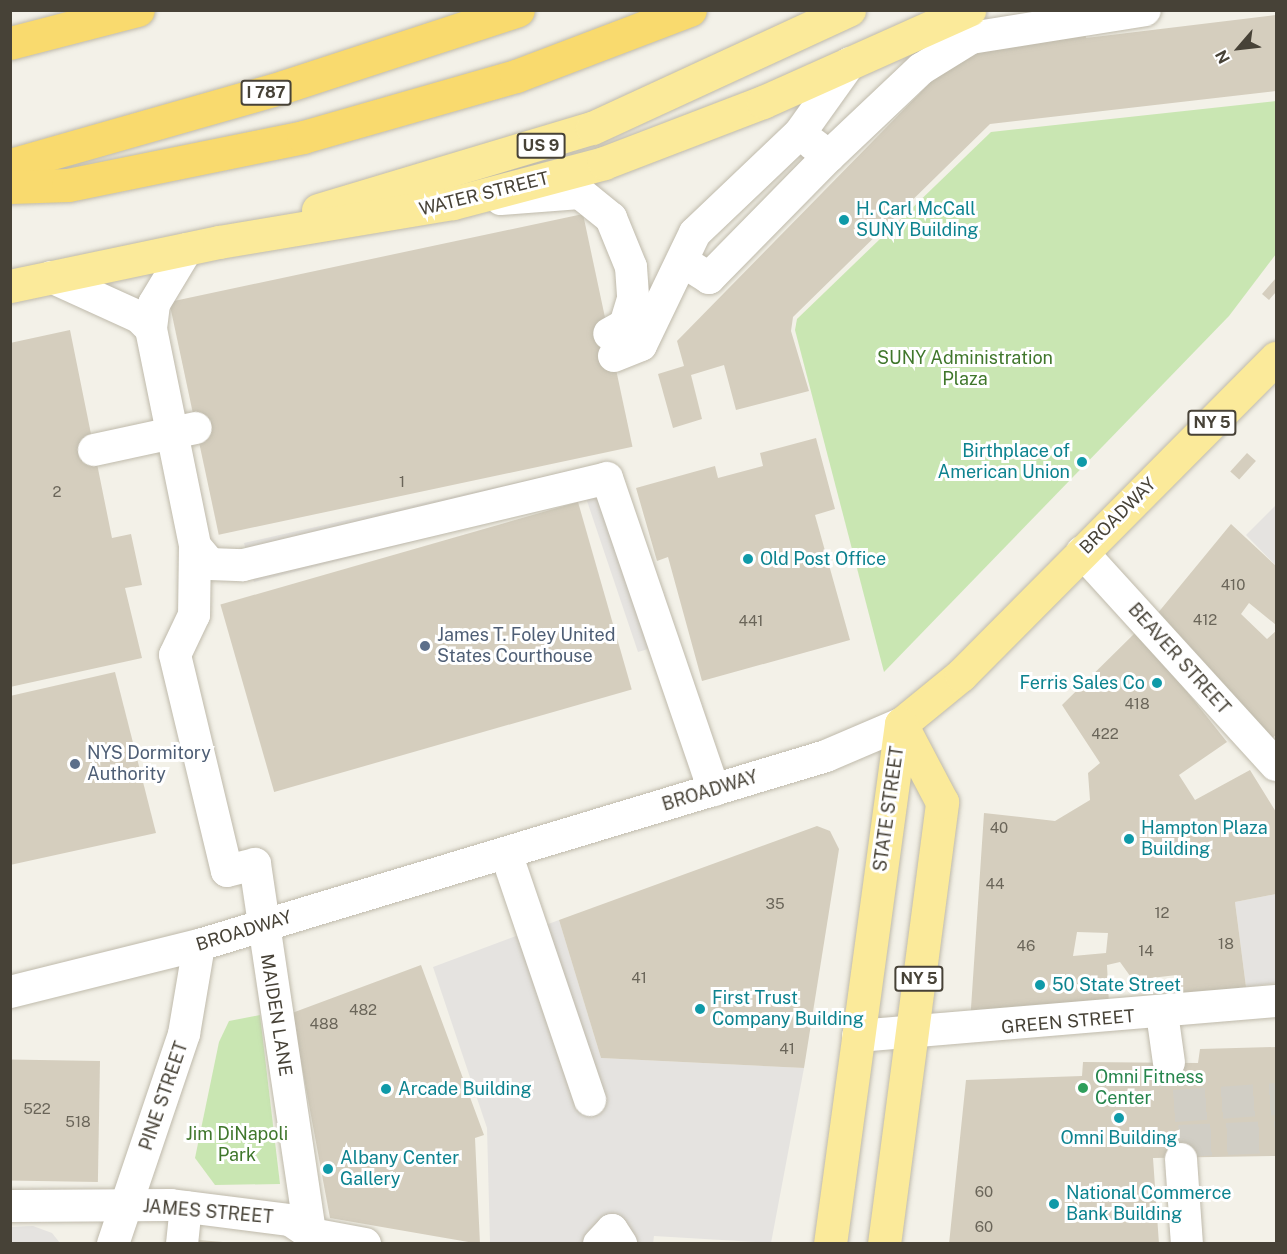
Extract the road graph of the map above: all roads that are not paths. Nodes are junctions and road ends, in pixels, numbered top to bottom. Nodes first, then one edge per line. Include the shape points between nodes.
1 (138, 10) edge
2 (518, 10) edge
3 (690, 10) edge
4 (849, 10) edge
5 (969, 10) edge
6 (1144, 10) edge
7 (10, 43) edge
8 (850, 63) junction
9 (800, 133) junction
10 (829, 156) junction
11 (10, 165) edge
12 (10, 188) edge
13 (453, 203) junction
14 (219, 242) junction
15 (187, 249) junction
16 (682, 261) junction
17 (51, 277) junction
18 (10, 286) edge
19 (151, 329) junction
20 (1272, 372) edge
21 (184, 430) junction
22 (94, 450) dead end
23 (195, 546) junction
24 (1082, 552) junction
25 (901, 724) junction
26 (1276, 765) edge
27 (714, 790) junction
28 (506, 853) junction
29 (263, 926) junction
30 (199, 945) junction
31 (10, 992) edge
32 (1276, 1001) edge
33 (1162, 1013) junction
34 (911, 1035) junction
35 (858, 1036) junction
36 (1169, 1063) dead end
37 (590, 1100) dead end
38 (1181, 1159) dead end
39 (10, 1206) edge
40 (127, 1206) junction
41 (186, 1208) junction
42 (311, 1239) edge
43 (113, 1244) edge
44 (182, 1244) edge
45 (365, 1244) edge
46 (830, 1244) edge
47 (884, 1244) edge
48 (1187, 1244) edge

1 - 7 highway
2 - 11 highway, I 787 via 283,87
3 - 12 highway via 516,76 303,138 68,185
4 - 14 main road, US 9 via 592,128
5 - 8 main road, WATER STREET
6 - 10 street via 971,38 921,69
8 - 9 street
8 - 13 main road, WATER STREET via 683,135
9 - 10 street
9 - 16 street via 695,234
10 - 16 street via 709,278
13 - 14 main road, WATER STREET
13 - 16 street via 580,193 591,198 622,237 631,267 633,299 626,325 611,345 641,345
14 - 15 main road, WATER STREET / US 9
15 - 17 main road, WATER STREET / US 9
15 - 19 street via 154,304
17 - 18 main road, WATER STREET / US 9
17 - 19 street via 140,317
19 - 21 street
20 - 24 main road, BROADWAY / NY 5
21 - 22 street
21 - 23 street
23 - 27 street via 210,564 243,566 607,478
23 - 29 street, MAIDEN LANE via 194,615 175,655 227,871 255,864
24 - 25 main road, BROADWAY / NY 5 via 961,675
24 - 26 street, BEAVER STREET
25 - 27 street, BROADWAY via 826,756
25 - 34 main road, STATE STREET / NY 5 via 942,802
25 - 35 main road, STATE STREET / NY 5
27 - 28 street, BROADWAY
28 - 29 street, BROADWAY
28 - 37 street
29 - 30 street, BROADWAY
29 - 42 street, MAIDEN LANE
30 - 31 street, BROADWAY
30 - 40 street, PINE STREET via 184,1034
32 - 33 street, GREEN STREET
33 - 34 street, GREEN STREET
33 - 36 street
34 - 35 street, GREEN STREET
34 - 47 main road, STATE STREET / NY 5
35 - 46 main road, STATE STREET / NY 5
38 - 48 street
39 - 40 street, JAMES STREET
40 - 41 street, JAMES STREET
40 - 43 street, PINE STREET
41 - 42 street, JAMES STREET via 290,1220
41 - 44 street
42 - 45 street, JAMES STREET

